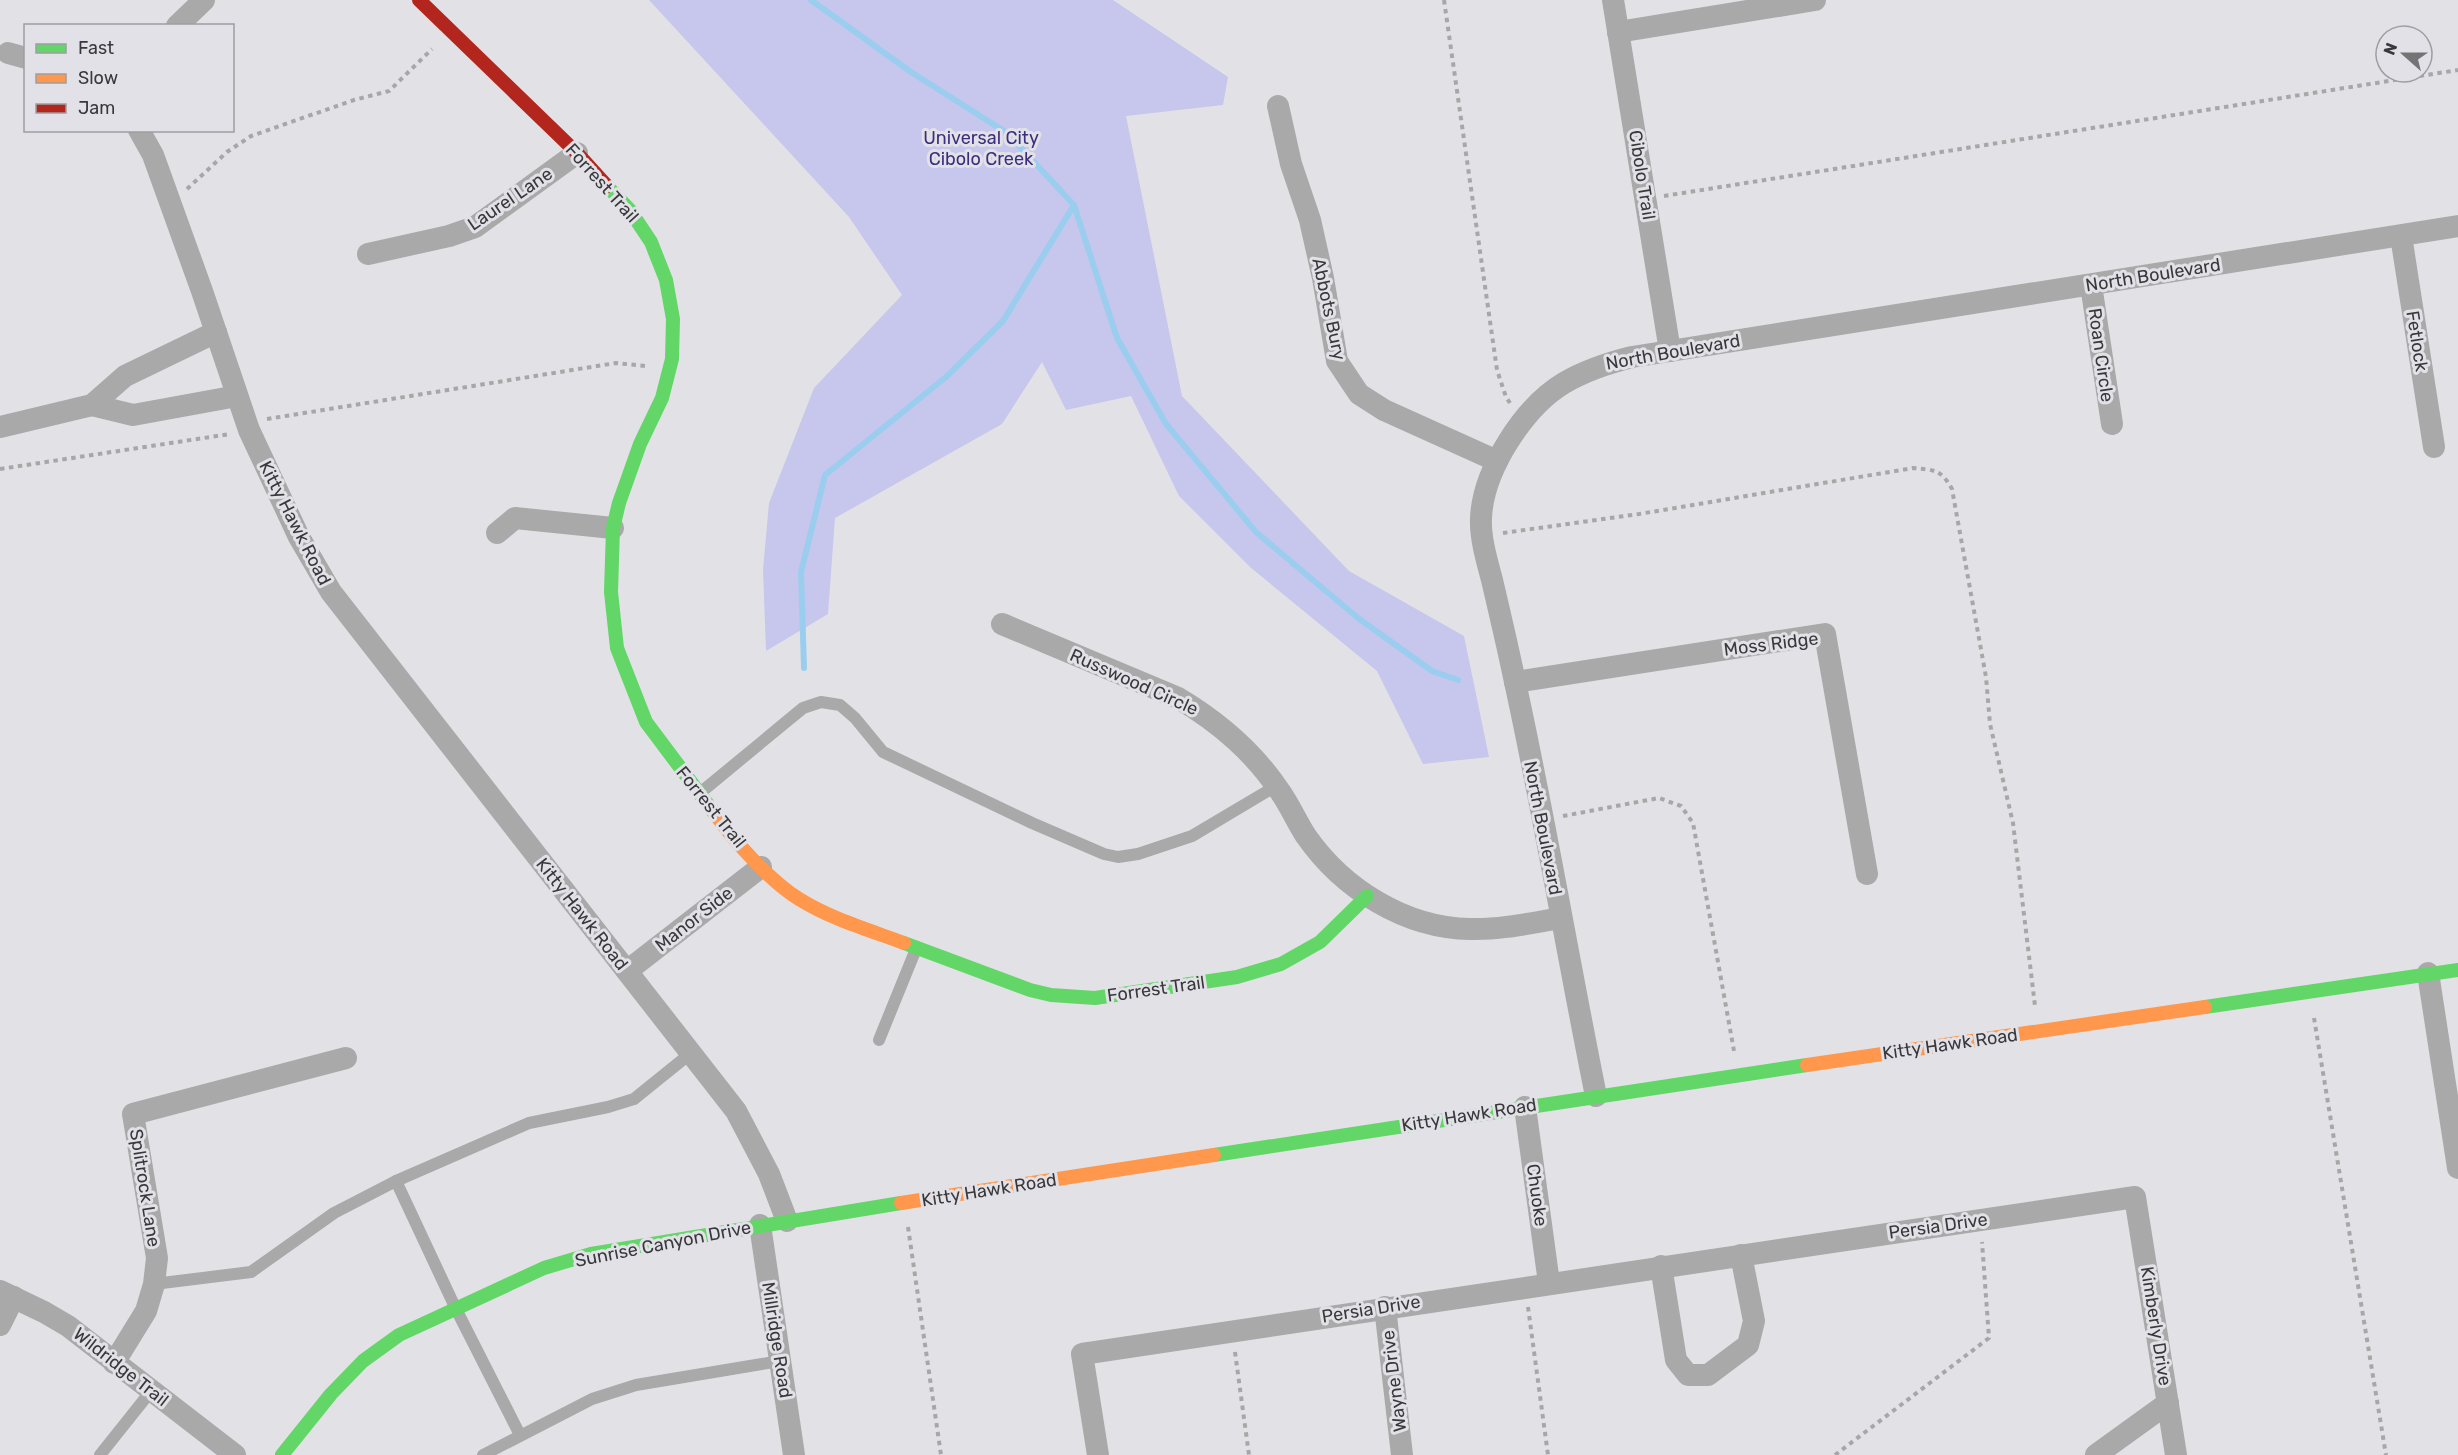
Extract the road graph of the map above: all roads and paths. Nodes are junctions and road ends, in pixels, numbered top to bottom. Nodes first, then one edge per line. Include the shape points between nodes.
1 (204, 0) edge
2 (419, 0) edge
3 (1444, 0) edge
4 (1613, 0) edge
5 (1815, 0) edge
6 (179, 24) edge
7 (450, 30) junction
8 (1618, 32) junction
9 (2458, 70) edge
10 (1278, 106) dead end
11 (140, 132) edge
12 (577, 153) junction
13 (1646, 199) junction
14 (170, 202) junction
15 (2458, 226) edge
16 (2401, 236) junction
17 (368, 254) dead end
18 (2091, 285) junction
19 (216, 332) junction
20 (1670, 351) junction
21 (669, 371) junction
22 (237, 396) junction
23 (92, 405) junction
24 (1524, 420) junction
25 (246, 423) junction
26 (2112, 424) dead end
27 (0, 426) edge
28 (2434, 447) dead end
29 (1497, 461) junction
30 (0, 469) edge
31 (613, 528) junction
32 (497, 533) dead end
33 (1484, 536) junction
34 (1002, 624) dead end
35 (1515, 682) junction
36 (1276, 786) junction
37 (699, 794) junction
38 (1542, 820) junction
39 (761, 867) junction
40 (1867, 874) dead end
41 (1367, 896) junction
42 (1561, 918) junction
43 (916, 948) junction
44 (2458, 970) edge
45 (627, 971) junction
46 (2428, 974) junction
47 (2310, 991) junction
48 (2037, 1031) junction
49 (879, 1040) dead end
50 (691, 1053) junction
51 (346, 1058) dead end
52 (1739, 1075) junction
53 (1596, 1096) junction
54 (1525, 1107) junction
55 (2458, 1168) edge
56 (396, 1181) junction
57 (2135, 1197) joint
58 (905, 1203) junction
59 (1980, 1220) junction
60 (787, 1221) junction
61 (760, 1225) junction
62 (1741, 1255) junction
63 (1661, 1266) junction
64 (1549, 1283) junction
65 (154, 1284) junction
66 (1525, 1286) junction
67 (7, 1294) edge
68 (455, 1307) junction
69 (1385, 1307) junction
70 (0, 1325) edge
71 (1232, 1331) junction
72 (780, 1361) junction
73 (114, 1363) junction
74 (151, 1391) junction
75 (2168, 1403) junction
76 (520, 1435) junction
77 (100, 1455) edge
78 (235, 1455) edge
79 (282, 1455) edge
80 (483, 1455) edge
81 (794, 1455) edge
82 (941, 1455) edge
83 (1098, 1455) edge
84 (1249, 1455) edge
85 (1402, 1455) edge
86 (1548, 1455) edge
87 (1835, 1455) edge
88 (2096, 1455) edge
89 (2176, 1455) edge
90 (2386, 1455) edge

1 - 6 street
2 - 7 street, Forrest Trail
3 - 24 path via 1497,370 1506,398
4 - 8 street, Cibolo Trail
5 - 8 street
7 - 12 street, Forrest Trail
7 - 14 path via 389,91 251,136
8 - 13 street, Cibolo Trail
9 - 13 path
10 - 29 street, Abbots Bury via 1291,164 1310,220 1336,361 1359,394 1384,410
11 - 14 street, Kitty Hawk Road
12 - 17 street, Laurel Lane via 475,226 449,236
12 - 21 street, Forrest Trail via 629,208 651,242 666,279 673,319
13 - 20 street, Cibolo Trail
14 - 19 street, Kitty Hawk Road
15 - 16 street, North Boulevard
16 - 18 street, North Boulevard
16 - 28 street, Fetlock
18 - 20 street, North Boulevard
18 - 26 street, Roan Circle
19 - 22 street, Kitty Hawk Road
19 - 23 street via 125,376
20 - 24 street, North Boulevard via 1596,366 1563,384
21 - 25 path via 616,363
21 - 31 street, Forrest Trail via 662,398 622,493
22 - 23 street via 133,415
22 - 25 street, Kitty Hawk Road
23 - 27 street
24 - 29 street, North Boulevard
25 - 30 path via 228,435
25 - 45 street, Kitty Hawk Road via 299,537 331,592
29 - 33 street, North Boulevard via 1481,517
31 - 32 street via 515,518
31 - 37 street, Forrest Trail via 610,592 617,648 646,722
33 - 35 street, North Boulevard
33 - 48 path via 1913,468 1945,475 1952,489 1986,677 1990,724 2013,823
34 - 36 street, Russwood Circle via 1178,698 1225,730
35 - 38 street, North Boulevard
35 - 40 street, Moss Ridge via 1825,634
36 - 37 lane via 1192,836 1118,857 1032,823 883,752 848,711 840,705 821,702 803,708
36 - 41 street, Russwood Circle via 1307,836 1333,867
37 - 39 street, Forrest Trail via 726,831
38 - 42 street, North Boulevard
38 - 52 path via 1659,798 1681,806 1693,822
39 - 43 street, Forrest Trail via 797,898 831,916
39 - 45 street, Manor Side
41 - 42 street via 1410,918 1449,928 1490,929
41 - 43 street, Forrest Trail via 1320,942 1281,964 1237,977 1095,998 1030,990
42 - 53 street, North Boulevard
43 - 49 lane
44 - 46 street, Kitty Hawk Road
45 - 50 street, Kitty Hawk Road
46 - 47 street, Kitty Hawk Road
46 - 55 street
47 - 48 street, Kitty Hawk Road
47 - 90 path
48 - 52 street, Kitty Hawk Road
50 - 56 lane via 634,1099 529,1123
50 - 60 street, Kitty Hawk Road via 736,1111 770,1174
51 - 65 street, Splitrock Lane via 134,1114 157,1258
52 - 53 street, Kitty Hawk Road
53 - 54 street, Kitty Hawk Road
54 - 58 street, Kitty Hawk Road
54 - 64 street, Chuoke
56 - 65 lane via 334,1213 251,1272
56 - 68 lane
57 - 59 street, Persia Drive
57 - 75 street, Kimberly Drive
58 - 60 street, Kitty Hawk Road
58 - 82 path
59 - 62 street, Persia Drive
59 - 87 path via 1989,1338
60 - 61 street, Sunrise Canyon Drive
61 - 68 street, Sunrise Canyon Drive via 591,1254 544,1268
61 - 72 street, Millridge Road
62 - 63 street, Persia Drive
62 - 63 street via 1754,1321 1748,1345 1708,1375 1688,1375 1676,1360
63 - 64 street, Persia Drive
64 - 66 street, Persia Drive
65 - 73 street, Splitrock Lane via 146,1311
66 - 69 street, Persia Drive
66 - 86 path
67 - 70 street
67 - 73 street, Wildridge Trail via 68,1326
68 - 76 lane
68 - 79 street, Sunrise Canyon Drive via 399,1335 363,1361
69 - 71 street, Persia Drive
69 - 85 street, Wayne Drive
71 - 83 street, Persia Drive via 1082,1354
71 - 84 path
72 - 76 lane via 636,1385 592,1399
72 - 81 street, Millridge Road
73 - 74 street, Wildridge Trail
74 - 77 lane
74 - 78 street, Wildridge Trail
75 - 88 street
75 - 89 street, Kimberly Drive
76 - 80 lane

